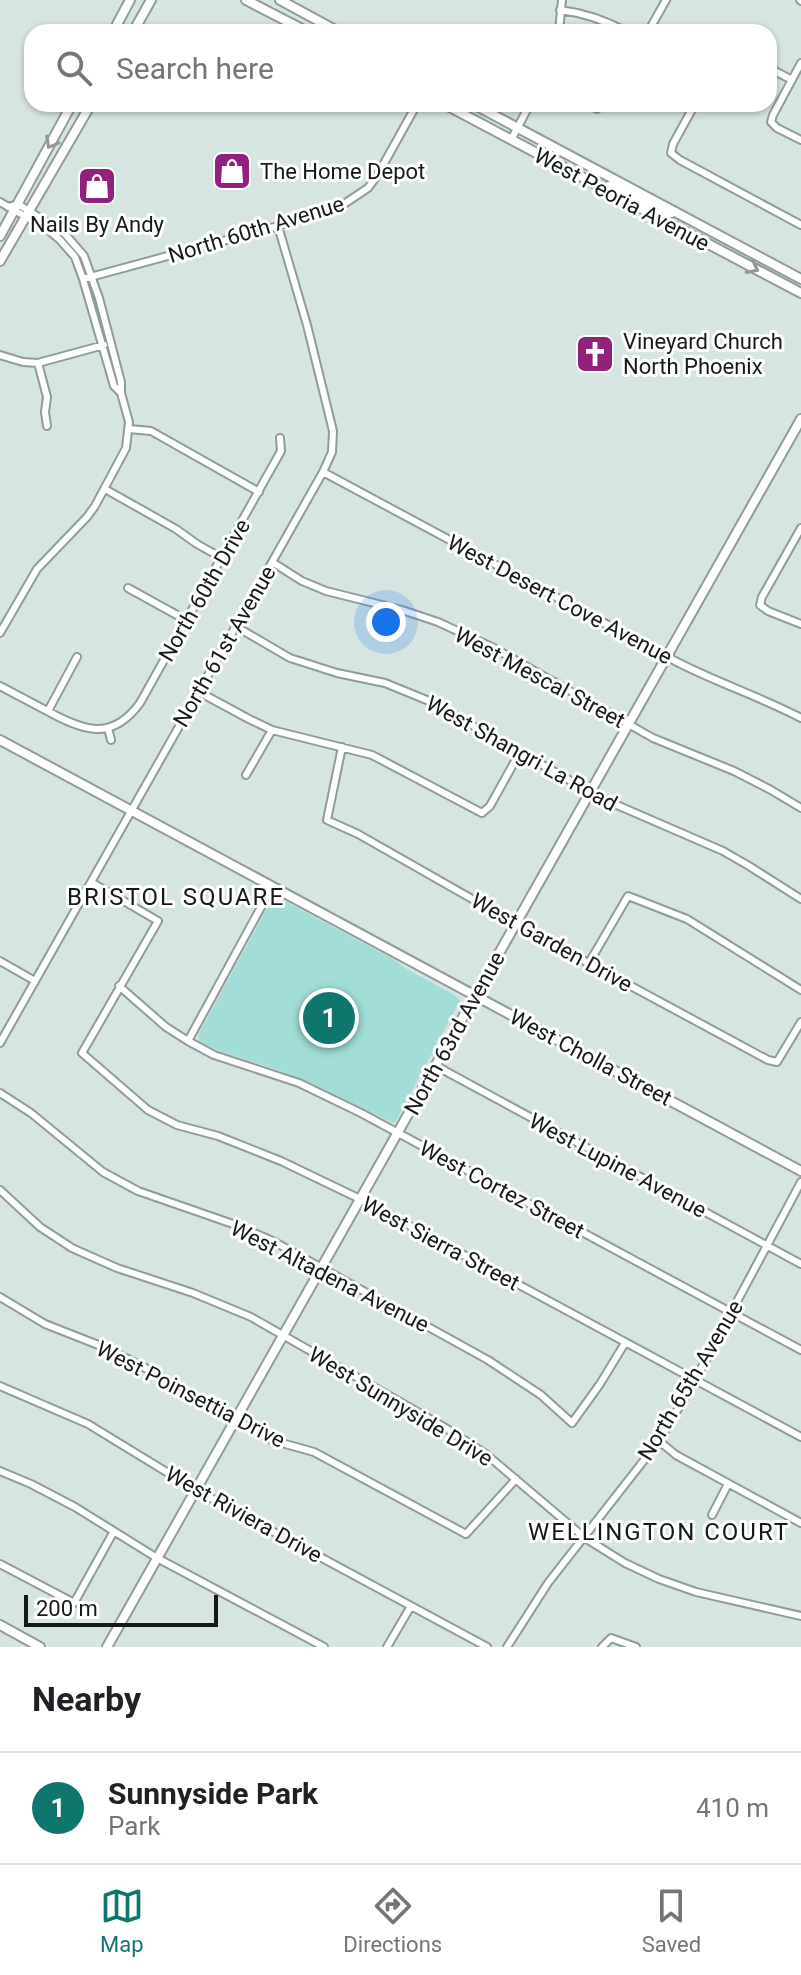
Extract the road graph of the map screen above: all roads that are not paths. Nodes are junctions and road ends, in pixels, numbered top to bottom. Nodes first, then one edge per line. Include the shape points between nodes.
1 (130, 0) edge
2 (151, 0) edge
3 (246, 0) edge
4 (280, 0) edge
5 (562, 0) edge
6 (666, 0) edge
7 (560, 10) junction
8 (303, 13) junction
9 (117, 24) edge
10 (138, 24) edge
11 (292, 24) edge
12 (301, 24) edge
13 (324, 24) edge
14 (559, 24) edge
15 (613, 24) edge
16 (652, 24) edge
17 (801, 63) edge
18 (777, 72) edge
19 (792, 80) junction
20 (777, 108) edge
21 (67, 112) edge
22 (86, 112) edge
23 (413, 112) edge
24 (459, 112) edge
25 (488, 112) edge
26 (526, 112) edge
27 (691, 112) edge
28 (775, 112) edge
29 (517, 128) junction
30 (511, 140) junction
31 (801, 140) edge
32 (602, 189) junction
33 (0, 202) edge
34 (13, 207) junction
35 (28, 214) junction
36 (680, 214) junction
37 (801, 225) edge
38 (278, 226) junction
39 (0, 236) edge
40 (0, 261) edge
41 (92, 277) junction
42 (83, 279) junction
43 (801, 279) edge
44 (801, 293) edge
45 (111, 343) junction
46 (103, 345) junction
47 (0, 355) edge
48 (38, 363) junction
49 (121, 393) junction
50 (801, 419) edge
51 (47, 426) dead end
52 (129, 429) junction
53 (280, 438) dead end
54 (323, 472) junction
55 (105, 489) junction
56 (259, 492) junction
57 (801, 528) edge
58 (799, 537) edge
59 (222, 558) junction
60 (272, 562) junction
61 (128, 588) dead end
62 (186, 620) junction
63 (801, 624) edge
64 (235, 626) junction
65 (0, 633) edge
66 (77, 657) dead end
67 (667, 657) junction
68 (0, 686) edge
69 (199, 692) junction
70 (48, 711) junction
71 (801, 718) edge
72 (629, 724) junction
73 (108, 728) junction
74 (272, 730) junction
75 (0, 740) edge
76 (111, 740) dead end
77 (342, 747) junction
78 (520, 752) junction
79 (246, 775) dead end
80 (591, 792) junction
81 (801, 808) edge
82 (131, 811) junction
83 (91, 882) junction
84 (272, 887) junction
85 (801, 899) edge
86 (516, 924) junction
87 (0, 961) edge
88 (589, 963) junction
89 (35, 981) junction
90 (119, 986) junction
91 (801, 990) edge
92 (476, 995) junction
93 (801, 1022) edge
94 (188, 1041) junction
95 (0, 1043) edge
96 (436, 1066) junction
97 (0, 1093) edge
98 (398, 1133) junction
99 (801, 1171) edge
100 (801, 1182) edge
101 (3, 1192) edge
102 (360, 1199) junction
103 (0, 1204) edge
104 (767, 1245) junction
105 (801, 1264) edge
106 (322, 1268) junction
107 (0, 1297) edge
108 (731, 1312) junction
109 (283, 1335) junction
110 (625, 1343) junction
111 (801, 1350) edge
112 (695, 1380) junction
113 (0, 1386) edge
114 (235, 1420) junction
115 (801, 1437) edge
116 (659, 1441) junction
117 (0, 1471) edge
118 (516, 1479) junction
119 (728, 1484) junction
120 (196, 1490) junction
121 (712, 1515) dead end
122 (801, 1523) edge
123 (114, 1531) junction
124 (585, 1538) junction
125 (157, 1558) junction
126 (0, 1564) edge
127 (411, 1606) junction
128 (801, 1616) edge
129 (0, 1626) edge
130 (40, 1647) edge
131 (107, 1647) edge
132 (324, 1647) edge
133 (387, 1647) edge
134 (487, 1647) edge
135 (507, 1647) edge
136 (602, 1647) edge
137 (636, 1647) edge

1 - 9 street
2 - 10 street
3 - 11 street
4 - 8 street
5 - 7 street
6 - 16 street
7 - 14 street
7 - 15 street
8 - 12 street
8 - 13 street
17 - 19 street
18 - 19 street
19 - 20 street
21 -> 34 street
22 - 35 street
23 - 38 street, North 60th Avenue via 368,188 344,204
24 - 30 street, West Peoria Avenue
25 - 29 street, West Peoria Avenue
26 - 29 street
27 - 37 street via 671,153
28 - 31 street via 771,122
29 - 30 street
29 - 36 street, West Peoria Avenue
30 - 32 street, West Peoria Avenue
32 - 36 street via 612,185 659,210
32 -> 44 street, West Peoria Avenue
33 - 34 street
34 - 35 street
34 - 39 street
35 - 40 street
35 - 41 street via 75,243
35 - 42 street via 70,250
36 - 43 street, West Peoria Avenue
38 - 41 street, North 60th Avenue
38 - 54 street, North 61st Avenue via 333,431 332,452
41 - 42 street, North 60th Avenue
41 - 45 street
42 - 46 street
45 - 46 street
45 - 49 street
46 - 48 street
46 - 49 street via 114,386
47 - 48 street
48 - 51 street via 47,397
49 - 52 street
50 - 67 street, North 63rd Avenue
52 - 55 street via 126,448
52 - 56 street via 151,431
53 - 56 street, North 60th Drive via 281,451
54 - 60 street, North 61st Avenue
54 - 67 street, West Desert Cove Avenue
55 - 59 street
55 - 65 street via 87,517 37,569
56 - 59 street, North 60th Drive
57 - 58 street
58 - 63 street via 760,605
59 - 62 street, North 60th Drive
60 - 64 street, North 61st Avenue
60 - 72 street, West Mescal Street via 326,591 438,622
61 - 62 street
62 - 73 street, North 60th Drive via 140,703
64 - 69 street, North 61st Avenue
64 - 78 street, West Shangri La Road via 290,658 385,683 429,701
66 - 70 street
67 - 71 street, West Desert Cove Avenue
67 - 72 street, North 63rd Avenue
68 - 70 street
69 - 74 street
69 - 82 street, North 61st Avenue
70 - 73 street via 82,728
72 - 80 street, North 63rd Avenue
72 - 81 street, West Mescal Street
73 - 76 street
74 - 77 street
74 - 79 street
75 - 82 street, West Cholla Street
77 - 78 street via 387,762 482,813
77 - 86 street, West Garden Drive via 327,820
78 - 80 street, West Shangri La Road
80 - 85 street, West Shangri La Road via 723,851
80 - 86 street, North 63rd Avenue
82 - 83 street, North 61st Avenue
82 - 84 street, West Cholla Street
83 - 89 street, North 61st Avenue
83 - 90 street via 158,921
84 - 92 street, West Cholla Street
84 - 94 street
86 - 88 street, West Garden Drive
86 - 92 street, North 63rd Avenue
87 - 89 street
88 - 91 street via 628,896 687,919
88 - 93 street, West Garden Drive via 768,1060 777,1062
89 - 95 street, North 61st Avenue
90 - 94 street, West Cortez Street
90 - 102 street, West Sierra Street via 82,1053 148,1110 281,1161
92 - 96 street, North 63rd Avenue
92 - 99 street, West Cholla Street
94 - 98 street, West Cortez Street via 299,1083
96 - 98 street, North 63rd Avenue
96 - 104 street, West Lupine Avenue
97 - 106 street, West Altadena Avenue via 122,1183 273,1241
98 - 102 street, North 63rd Avenue
98 - 108 street, West Cortez Street
100 - 104 street, North 65th Avenue
101 - 103 street
101 - 109 street, West Sunnyside Drive via 72,1248 223,1305
102 - 106 street, North 63rd Avenue
102 - 110 street, West Sierra Street
104 - 105 street, West Lupine Avenue
104 - 108 street, North 65th Avenue
106 - 109 street, North 63rd Avenue
106 - 110 street, West Altadena Avenue via 488,1360 572,1423
107 - 114 street, West Poinsettia Drive via 45,1324 151,1371
108 - 111 street, West Cortez Street
108 - 112 street, North 65th Avenue
109 - 114 street, North 63rd Avenue
109 - 118 street, West Sunnyside Drive via 444,1427
110 - 112 street, West Sierra Street
112 - 115 street, West Sierra Street
112 - 116 street, North 65th Avenue
113 - 120 street, West Riviera Drive via 88,1424
114 - 118 street, West Poinsettia Drive via 271,1440 314,1452 466,1534
114 - 120 street, North 63rd Avenue
116 - 119 street
116 - 124 street, North 65th Avenue
117 - 123 street
118 - 124 street, West Sunnyside Drive
119 - 121 street
119 - 122 street
120 - 125 street, North 63rd Avenue
120 - 127 street, West Riviera Drive
123 - 125 street
123 - 126 street via 74,1603
124 - 128 street, West Sunnyside Drive via 659,1579
124 - 135 street, North 65th Avenue
125 - 131 street, North 63rd Avenue
125 - 132 street
127 - 133 street
127 - 134 street, West Riviera Drive
129 - 130 street
136 - 137 street via 611,1638

